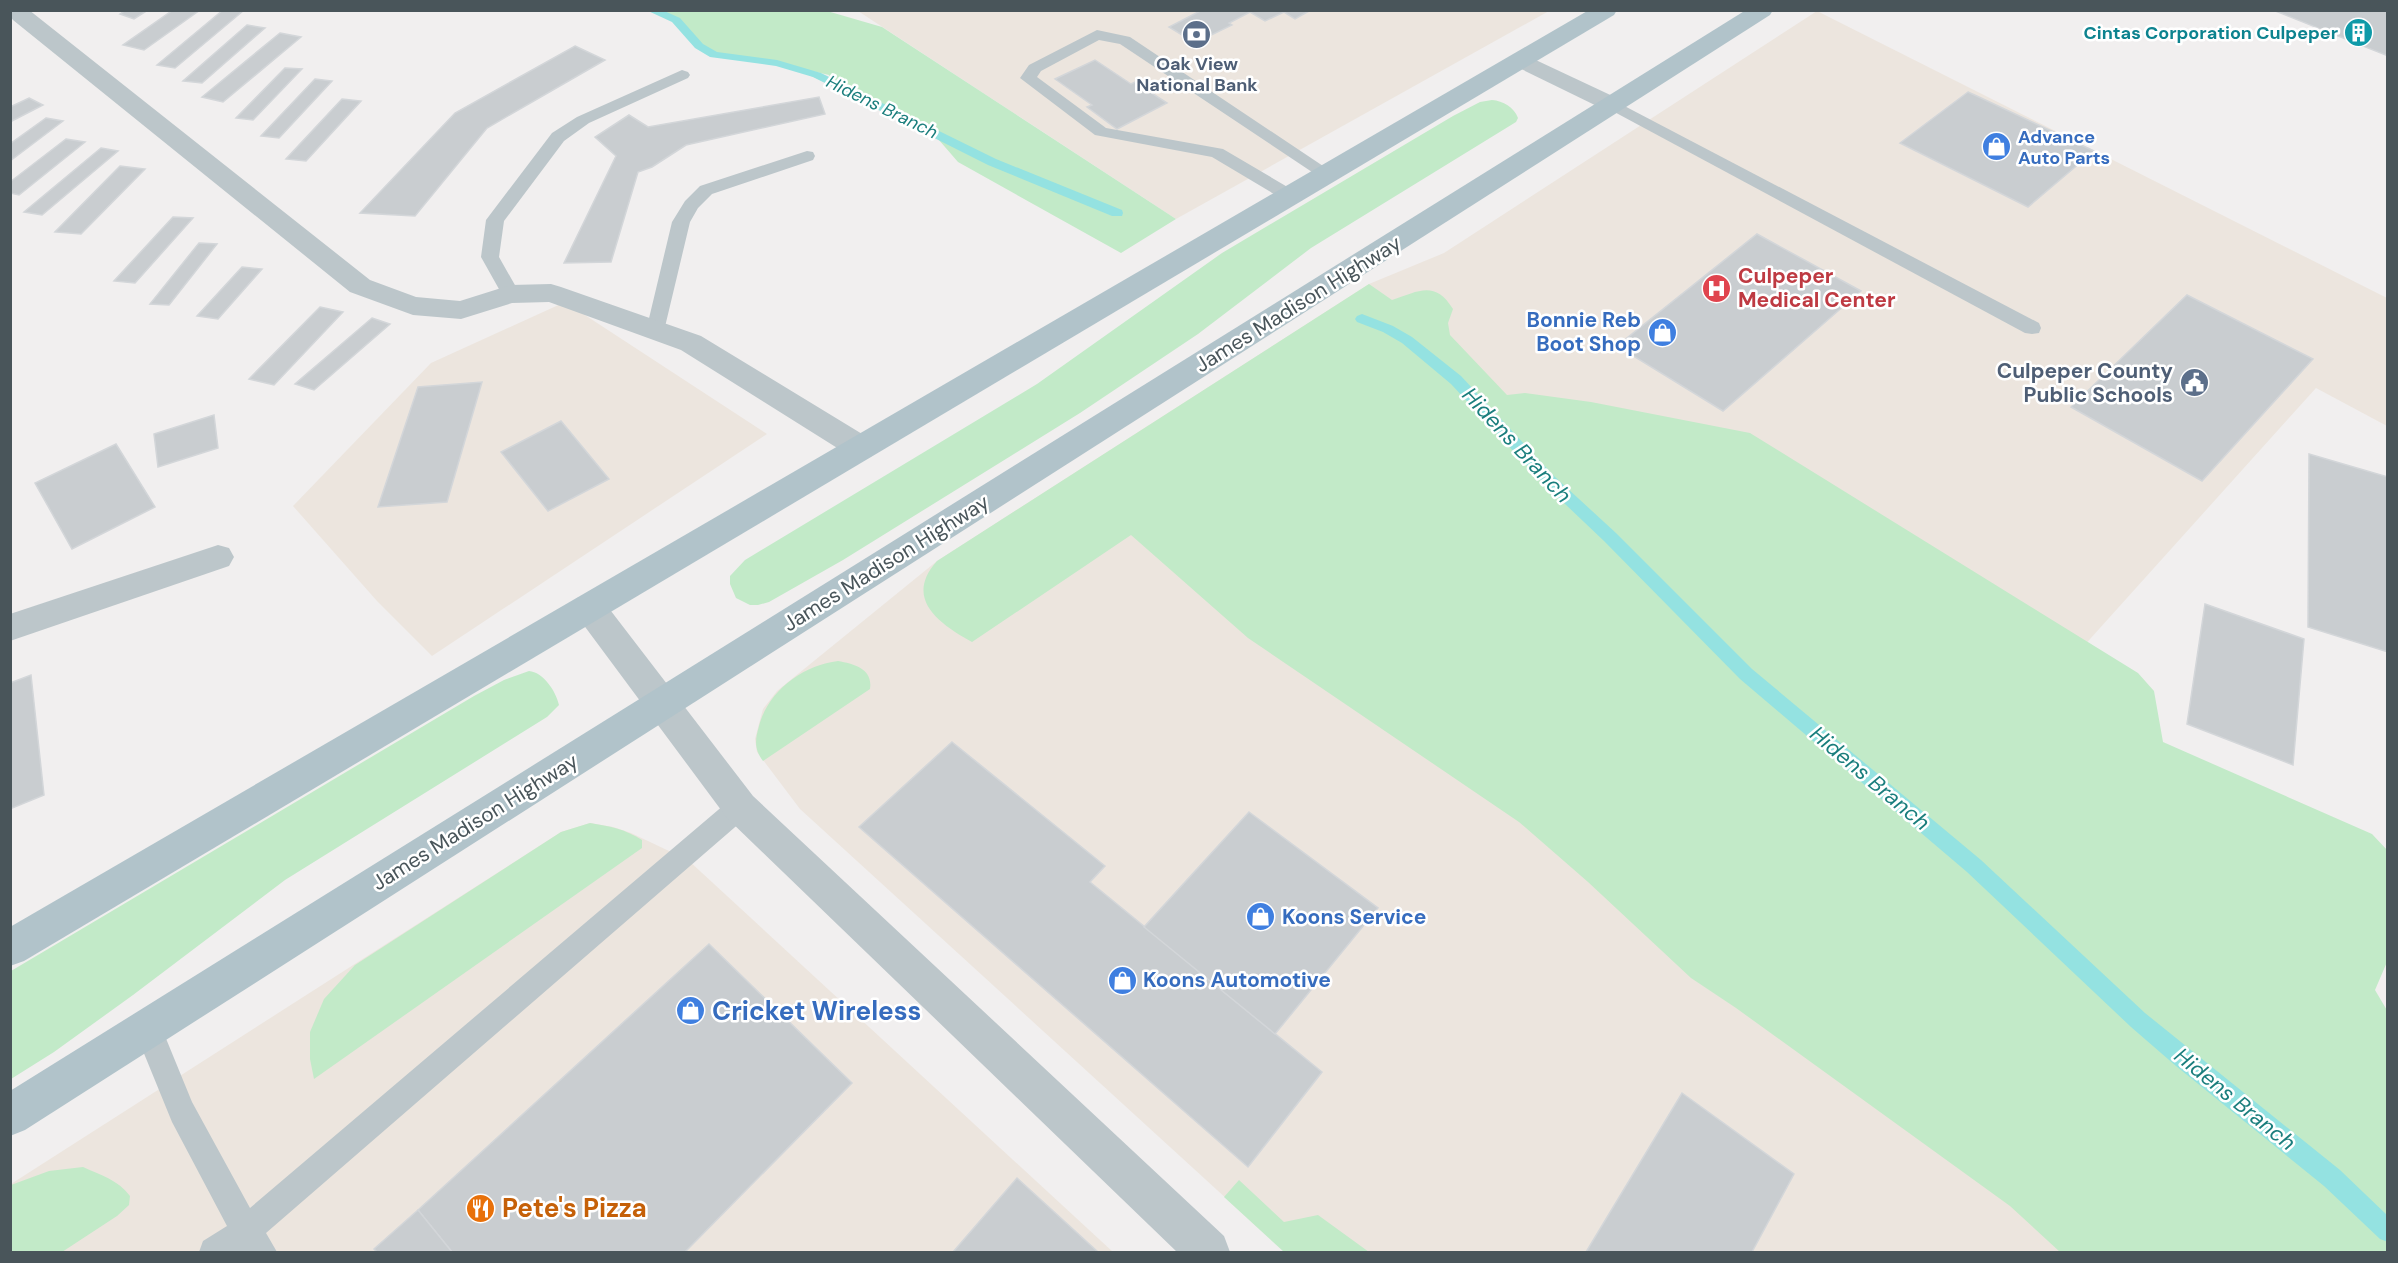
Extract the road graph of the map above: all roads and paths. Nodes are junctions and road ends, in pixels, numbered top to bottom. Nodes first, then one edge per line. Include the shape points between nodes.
1 (1605, 10) edge
2 (1762, 10) edge
3 (21, 15) dead end
4 (1521, 60) junction
5 (682, 75) dead end
6 (1613, 105) junction
7 (807, 156) dead end
8 (1327, 174) junction
9 (1290, 196) junction
10 (511, 294) junction
11 (2032, 328) dead end
12 (655, 331) junction
13 (861, 448) junction
14 (218, 557) dead end
15 (589, 608) junction
16 (10, 628) edge
17 (663, 703) junction
18 (740, 807) junction
19 (10, 948) edge
20 (148, 1029) junction
21 (10, 1115) edge
22 (254, 1242) edge
23 (214, 1252) edge
24 (1208, 1252) edge

1 - 4 main road
2 - 6 main road, James Madison Highway
3 - 10 street via 360,286 413,306 461,310
4 - 6 street
4 - 8 main road
5 - 10 lane via 583,120 558,136 495,220 490,257
6 - 11 lane
6 - 17 main road, James Madison Highway
7 - 12 lane via 706,190 691,205 681,222
8 - 9 main road
8 - 9 lane via 1125,40 1097,35 1035,68 1028,78 1101,132 1217,153
9 - 13 main road
10 - 12 street via 551,293
12 - 13 street via 691,343
13 - 15 main road
14 - 16 street
15 - 17 street
15 - 19 main road
17 - 18 street
17 - 20 main road, James Madison Highway
18 - 22 lane
18 - 24 street
20 - 21 main road, James Madison Highway
20 - 22 lane via 182,1112
22 - 23 lane

